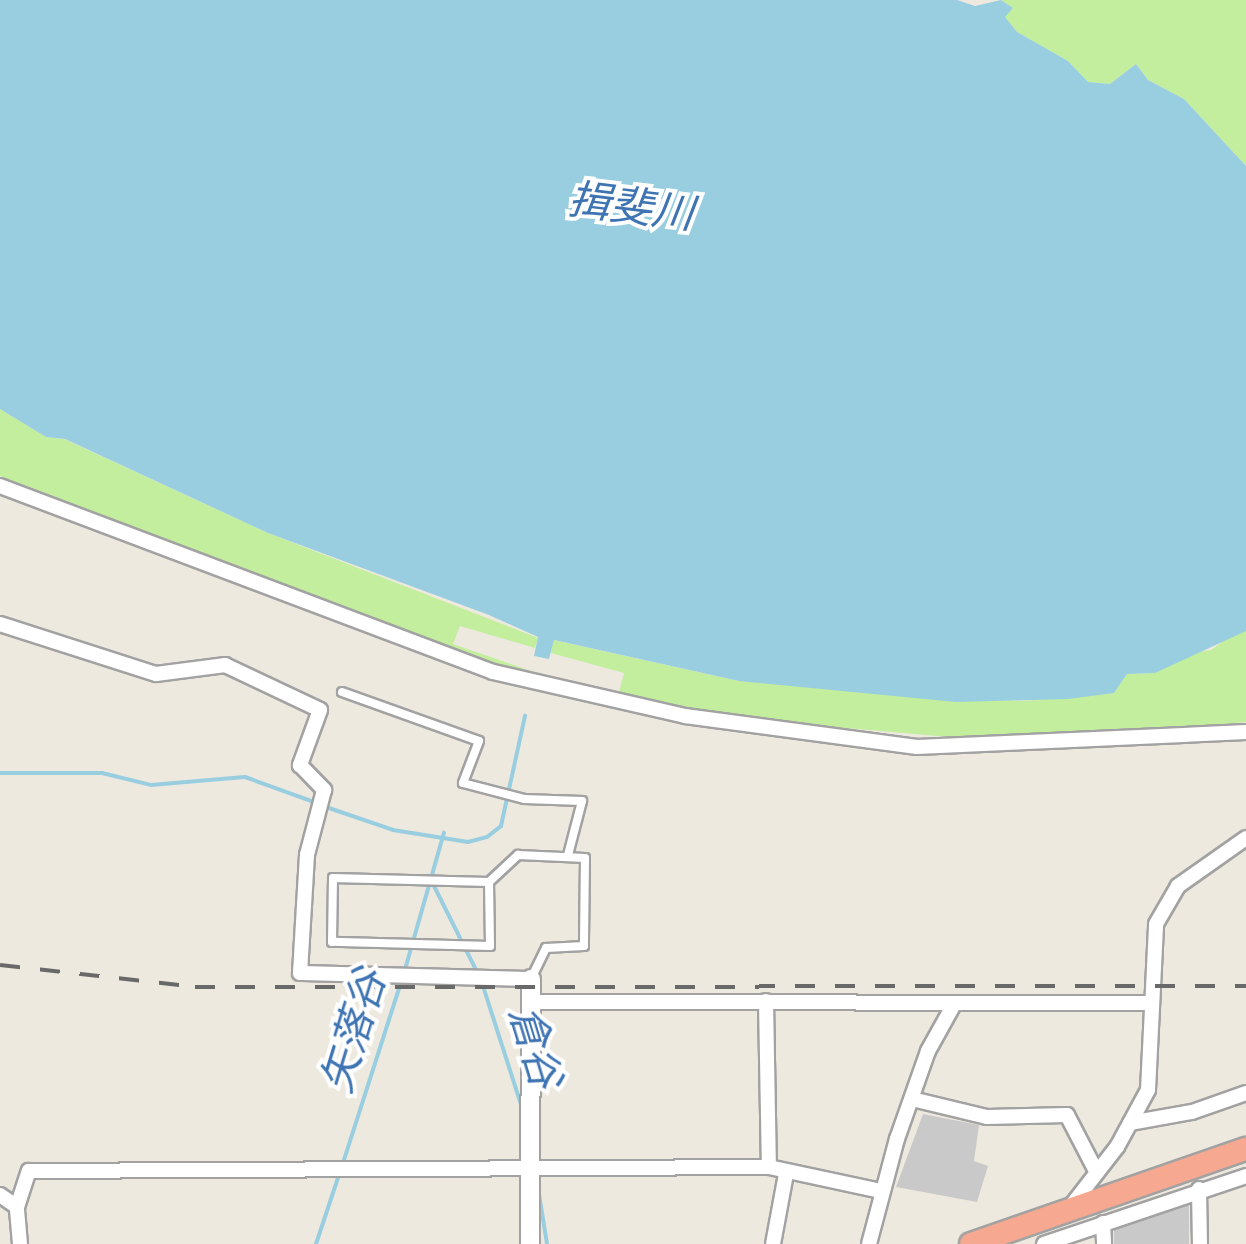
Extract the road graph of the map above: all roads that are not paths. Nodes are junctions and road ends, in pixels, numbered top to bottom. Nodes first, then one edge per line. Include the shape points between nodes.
1 (0, 486) edge
2 (0, 624) edge
3 (342, 692) dead end
4 (1246, 732) edge
5 (1246, 838) edge
6 (568, 855) junction
7 (489, 882) junction
8 (531, 979) junction
9 (766, 1000) junction
10 (532, 1002) junction
11 (1151, 1002) junction
12 (954, 1004) junction
13 (1246, 1093) edge
14 (912, 1099) junction
15 (1130, 1122) junction
16 (1246, 1149) edge
17 (531, 1166) junction
18 (769, 1167) junction
19 (1096, 1171) junction
20 (786, 1174) junction
21 (1246, 1176) edge
22 (1200, 1189) junction
23 (882, 1191) junction
24 (0, 1195) edge
25 (17, 1208) junction
26 (1067, 1210) junction
27 (1104, 1223) junction
28 (20, 1244) edge
29 (530, 1244) edge
30 (773, 1244) edge
31 (869, 1244) edge
32 (972, 1244) edge
33 (1044, 1244) edge
34 (1104, 1244) edge
35 (1200, 1244) edge

1 - 4 street via 493,672 684,716 917,746
2 - 8 street via 156,674 225,665 320,710 300,764 324,790 307,855 300,973
3 - 6 lane via 478,740 462,783 524,799 582,801
5 - 11 street via 1201,866 1167,902 1151,952
6 - 7 lane via 518,854
6 - 8 lane via 586,858 584,946 546,948
7 - 7 lane via 333,878 332,942 490,946
8 - 10 street
9 - 10 street
9 - 12 street
9 - 18 street
10 - 17 street
11 - 12 street
11 - 15 street via 1148,1090
12 - 14 street
13 - 15 street via 1192,1112
14 - 19 street via 987,1117 1066,1116
14 - 23 street
15 - 19 street
16 - 26 highway
17 - 18 street
17 - 25 street via 29,1171
17 - 29 street
18 - 20 street
19 - 26 street
20 - 23 street
20 - 30 street
21 - 22 street
22 - 27 street
22 - 35 street
23 - 31 street
24 - 25 street
25 - 28 street
26 - 32 highway
27 - 33 street
27 - 34 street

